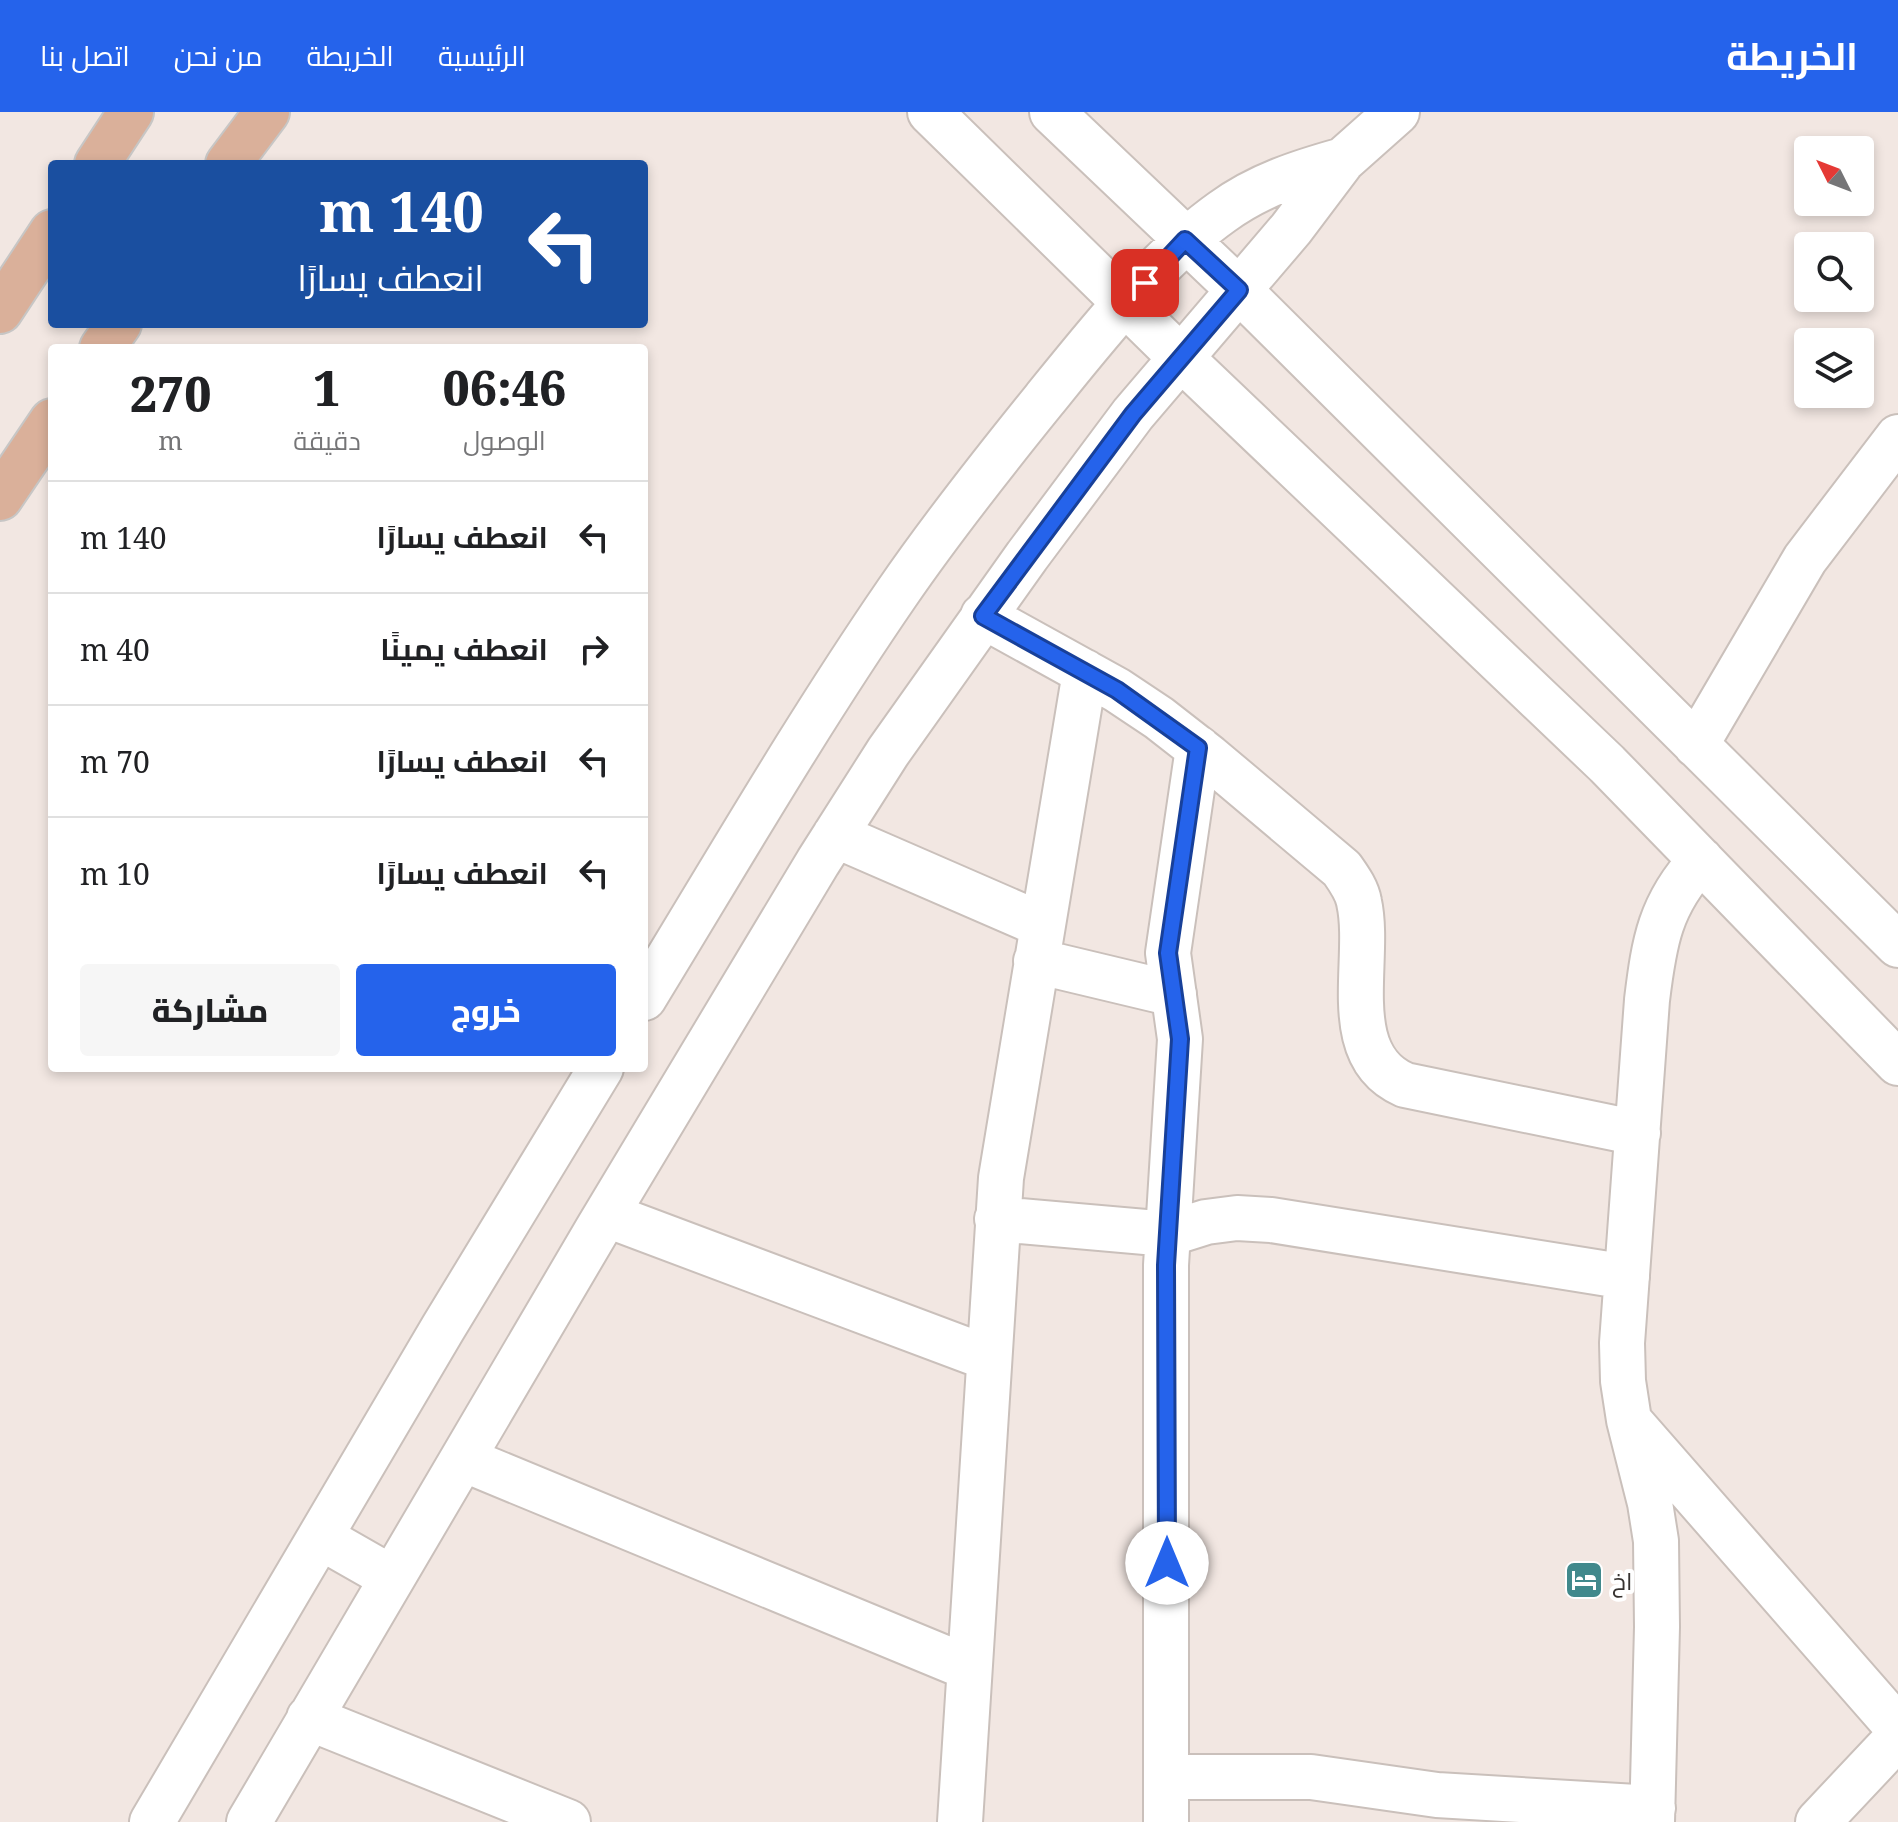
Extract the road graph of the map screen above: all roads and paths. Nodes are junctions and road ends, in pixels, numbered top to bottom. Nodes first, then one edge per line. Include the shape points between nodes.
1 (131, 112) edge
2 (267, 112) edge
3 (930, 112) edge
4 (1052, 112) edge
5 (1397, 112) edge
6 (100, 160) edge
7 (231, 160) edge
8 (1343, 160) junction
9 (48, 238) edge
10 (1185, 240) junction
11 (1239, 290) junction
12 (1126, 304) junction
13 (0, 311) edge
14 (1181, 358) junction
15 (48, 427) edge
16 (1898, 437) edge
17 (0, 498) edge
18 (983, 616) junction
19 (1085, 672) junction
20 (1696, 745) junction
21 (1198, 748) junction
22 (835, 835) junction
23 (1701, 860) junction
24 (1896, 940) edge
25 (1039, 943) junction
26 (648, 991) edge
27 (1174, 994) junction
28 (1898, 1063) edge
29 (599, 1072) edge
30 (1638, 1133) junction
31 (607, 1215) junction
32 (997, 1219) junction
33 (1168, 1234) junction
34 (1627, 1277) junction
35 (988, 1358) junction
36 (1629, 1420) junction
37 (463, 1459) junction
38 (320, 1537) junction
39 (392, 1578) junction
40 (969, 1668) junction
41 (309, 1718) junction
42 (1898, 1728) edge
43 (1898, 1737) edge
44 (1167, 1777) junction
45 (1652, 1815) edge
46 (152, 1822) edge
47 (249, 1822) edge
48 (568, 1822) edge
49 (960, 1822) edge
50 (1166, 1822) edge
51 (1818, 1822) edge

1 - 6 main road
2 - 7 main road
3 - 12 street
4 - 10 street
5 - 8 street
8 - 10 street via 1265,186
8 - 11 street
9 - 13 main road
10 - 11 street
10 - 12 street
11 - 14 street
11 - 20 street
12 - 14 street
12 - 26 street via 960,505 898,591
14 - 18 street
14 - 23 street via 1507,666
15 - 17 main road
16 - 20 street via 1805,559
18 - 19 street
18 - 22 street
19 - 21 street
19 - 25 street
20 - 24 street
21 - 27 street via 1170,927
21 - 30 street via 1351,881 1360,905 1366,1041 1386,1074 1405,1085
22 - 25 street
22 - 31 street
23 - 28 street
23 - 30 street via 1672,896 1654,945
25 - 27 street
25 - 32 street
27 - 33 street via 1180,1039
29 - 38 street
30 - 34 street
31 - 35 street
31 - 37 street
32 - 33 street
32 - 35 street
33 - 34 street via 1206,1222 1271,1220
33 - 44 street
34 - 36 street via 1622,1343
35 - 40 street
36 - 42 street
36 - 45 street via 1656,1541
37 - 39 street
37 - 40 street
38 - 39 street
38 - 46 street
39 - 41 street
40 - 49 street
41 - 47 street
41 - 48 street
43 - 51 street
44 - 45 street via 1311,1777
44 - 50 street

